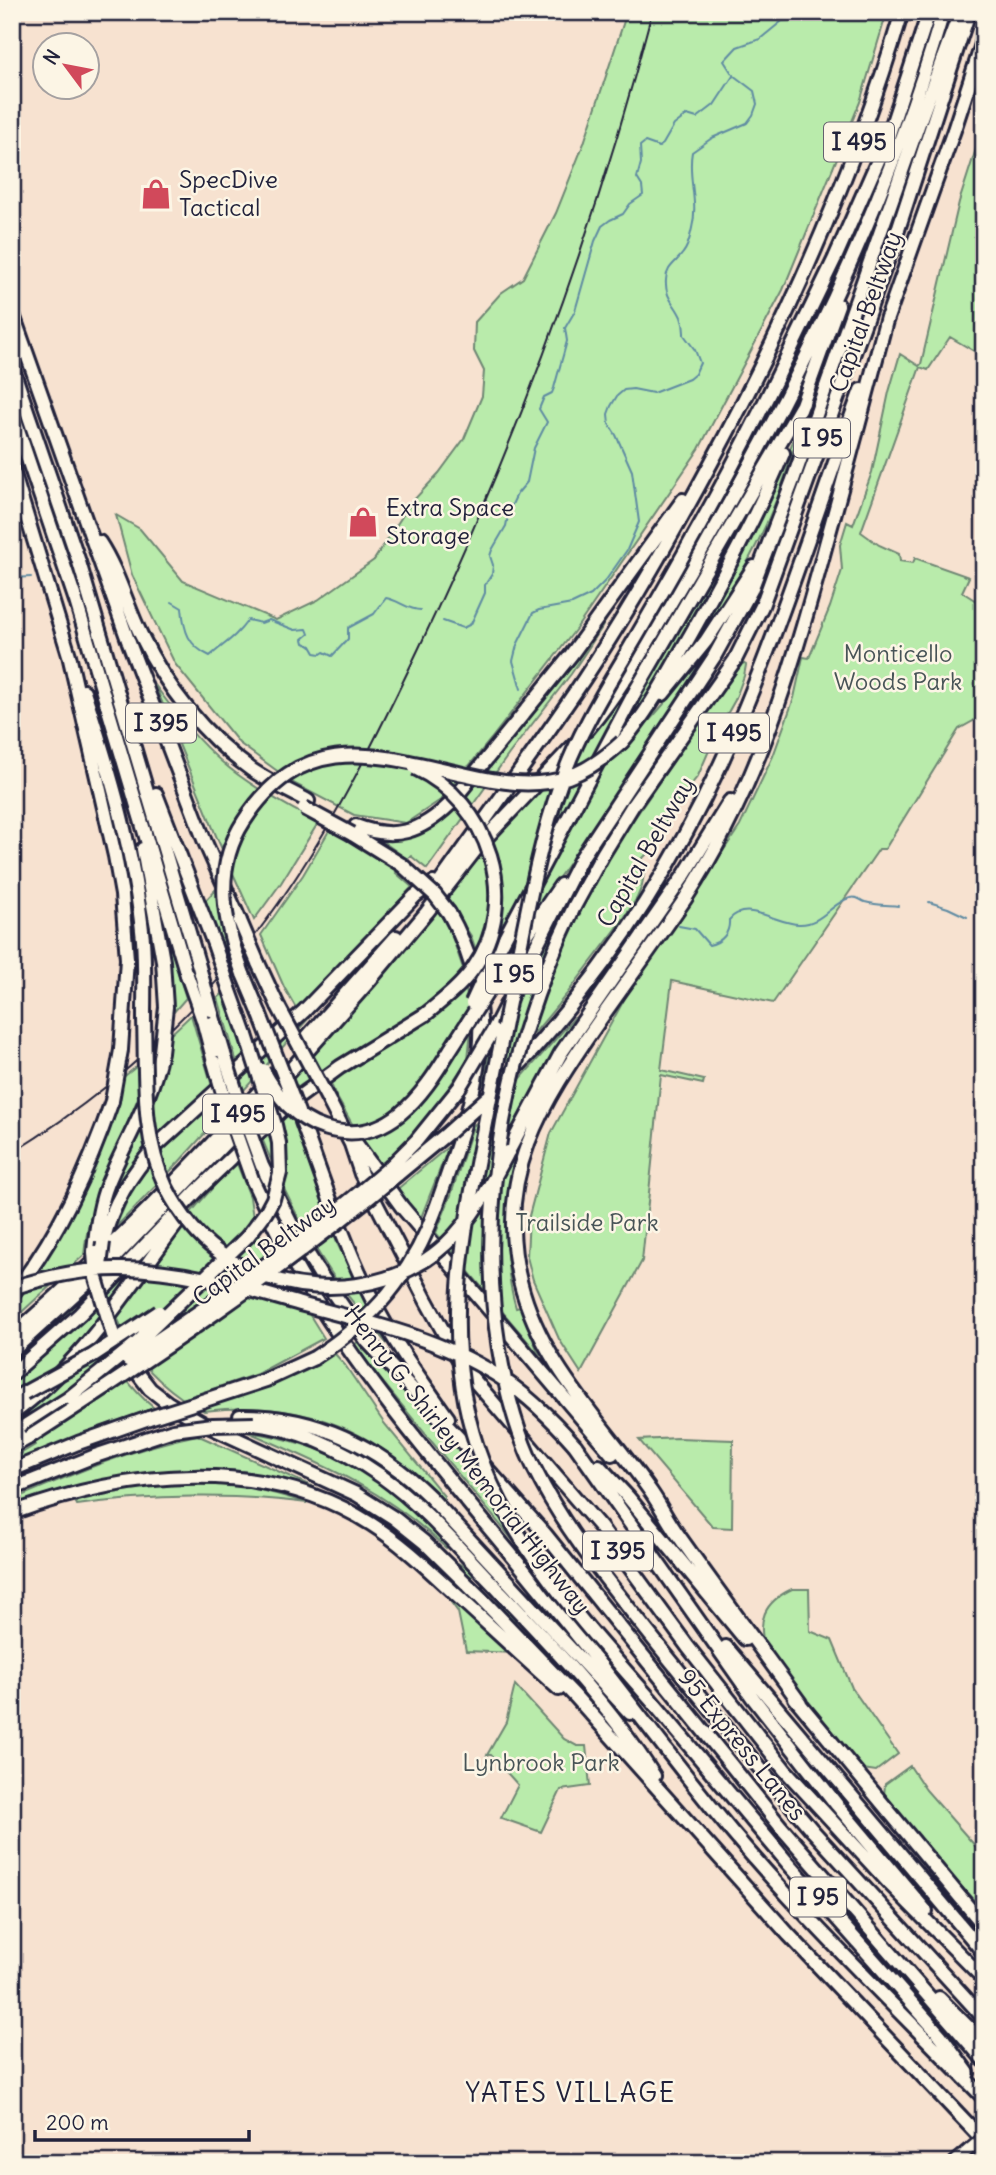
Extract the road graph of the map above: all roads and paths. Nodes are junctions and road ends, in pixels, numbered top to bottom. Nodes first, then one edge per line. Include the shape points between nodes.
1 (902, 12) edge
2 (929, 12) edge
3 (943, 12) edge
4 (960, 12) edge
5 (969, 12) edge
6 (984, 38) edge
7 (860, 240) junction
8 (12, 312) edge
9 (887, 317) junction
10 (12, 368) edge
11 (803, 402) junction
12 (12, 412) edge
13 (718, 452) junction
14 (12, 468) edge
15 (793, 481) junction
16 (87, 522) junction
17 (802, 634) junction
18 (69, 655) junction
19 (125, 713) junction
20 (622, 742) junction
21 (395, 759) junction
22 (142, 820) junction
23 (354, 830) junction
24 (580, 860) junction
25 (445, 875) junction
26 (246, 1035) junction
27 (219, 1058) junction
28 (439, 1069) junction
29 (330, 1103) junction
30 (394, 1170) junction
31 (208, 1181) junction
32 (201, 1280) junction
33 (12, 1288) edge
34 (12, 1295) edge
35 (104, 1307) junction
36 (12, 1336) edge
37 (12, 1351) edge
38 (12, 1374) edge
39 (18, 1397) edge
40 (69, 1398) junction
41 (12, 1414) edge
42 (173, 1430) junction
43 (21, 1433) edge
44 (575, 1445) junction
45 (12, 1447) edge
46 (473, 1453) junction
47 (12, 1470) edge
48 (12, 1489) edge
49 (12, 1513) edge
50 (675, 1530) junction
51 (672, 1582) junction
52 (800, 1703) junction
53 (628, 1756) junction
54 (687, 1776) junction
55 (671, 1802) junction
56 (861, 1921) junction
57 (984, 1926) edge
58 (984, 1953) edge
59 (965, 1959) junction
60 (984, 1979) edge
61 (984, 2018) edge
62 (984, 2043) edge
63 (984, 2060) edge
64 (984, 2097) edge
65 (984, 2139) edge
66 (984, 2154) edge
67 (953, 2163) edge
68 (973, 2163) edge

1 - 13 highway, I 495 via 848,172 808,269
2 - 64 highway, I 95, bridge via 887,140 835,258 759,416 603,694 561,781 542,842 471,1191 456,1315 459,1365 476,1444 511,1523 543,1571 787,1862 941,2036
3 - 7 highway via 908,120
4 - 15 highway
5 - 61 highway, I 95, bridge via 894,242 762,606 735,660 615,834 551,958 506,1104 491,1226 493,1308 512,1411 547,1492 569,1528 674,1666 812,1830
6 - 9 highway, Capital Beltway / I 495
7 - 11 highway
7 - 37 highway via 745,473 612,698 568,752 480,844 370,980 241,1126 112,1260
8 - 16 highway, I 395
9 - 17 highway
9 - 30 highway, Capital Beltway / I 495, bridge via 743,713 653,891 602,965 535,1047 449,1132
10 - 19 highway
11 - 20 highway via 728,567 653,701
11 - 28 highway, bridge via 636,690
12 - 22 highway, Henry G. Shirley Memorial Highway / I 395
13 - 23 highway via 571,655 450,804 412,830 385,834
13 - 25 highway, I 495 via 591,667
14 - 18 highway
15 - 20 highway via 761,554 727,611
15 - 24 highway via 756,580 734,624
16 - 23 highway via 110,558 140,633 188,710 252,769
16 - 29 highway, I 395, bridge via 205,842 278,1006
17 - 18 highway, bridge via 726,808 561,1052 480,1202 446,1244 418,1265 383,1280 331,1287 294,1285 260,1275 214,1248 192,1228 165,1185 148,1126 143,940 128,848 109,769
17 - 50 highway via 763,748 716,845 554,1089 534,1126 517,1182 517,1263 542,1341
18 - 34 highway, bridge via 122,895 127,959 121,1050 112,1101 96,1150 54,1233
19 - 26 highway, bridge
19 - 27 highway, bridge via 211,1010
20 - 21 highway, bridge via 569,777 532,783 486,780
21 - 31 highway, bridge via 437,780 465,806 485,840 495,875 495,916 484,950 463,983 426,1014 311,1087 251,1137
21 - 46 highway, bridge via 362,754 313,762 267,792 240,827 230,852 225,874 226,921 371,1298 407,1360
22 - 27 highway, Henry G. Shirley Memorial Highway / I 395, bridge via 187,975
22 - 35 highway, bridge via 141,841 163,961 166,1007 152,1090 107,1185 97,1223 96,1278
23 - 47 highway, bridge via 435,895 462,935 476,981 481,1049 468,1108 420,1246 390,1294 348,1335 314,1358 266,1380
24 - 28 highway, bridge via 543,907
24 - 30 highway, bridge via 459,1088
25 - 35 highway, bridge via 415,896 304,1011 144,1159 109,1218 100,1272
25 - 36 highway, I 495 via 412,920 167,1192
26 - 28 highway, bridge via 281,1099 304,1119 332,1131 368,1130 399,1116
26 - 32 highway, bridge via 275,1125 280,1173 273,1199 257,1226
27 - 46 highway, bridge via 262,1166 298,1238 341,1306 396,1373
27 - 54 highway, Henry G. Shirley Memorial Highway / I 395, bridge via 228,1111 252,1179 300,1273 359,1362 419,1440
29 - 50 highway via 402,1207
29 - 59 highway, I 395 via 361,1174 473,1379 601,1528 785,1770
30 - 40 highway, bridge via 198,1314
30 - 43 highway, Capital Beltway / I 495, bridge via 314,1242 176,1342
31 - 38 highway via 80,1314
31 - 41 highway via 66,1367
32 - 39 highway, bridge via 125,1336
32 - 40 highway, bridge via 137,1343
33 - 44 highway, bridge via 71,1273 151,1271 229,1284 348,1317 440,1346 495,1374 535,1403
35 - 53 highway, bridge via 113,1335 150,1389 204,1424 356,1494 408,1529 512,1629
40 - 43 highway
42 - 48 highway
42 - 54 highway, bridge via 240,1416 275,1418 322,1428 356,1442 400,1470
42 - 55 highway, bridge via 254,1424 285,1430 328,1446 380,1475 412,1500 602,1703
43 - 45 highway, Capital Beltway / I 495
44 - 51 highway
44 - 52 highway via 628,1497
46 - 56 highway, 95 Express Lanes via 545,1534
49 - 53 highway via 100,1487 182,1476 264,1482 322,1499 369,1523 410,1552
50 - 52 highway
51 - 58 highway
51 - 59 highway via 753,1698
52 - 57 highway
53 - 55 highway
54 - 64 highway, Henry G. Shirley Memorial Highway / I 395 via 796,1905
55 - 65 highway via 789,1935
56 - 62 highway
56 - 63 highway, 95 Express Lanes
59 - 60 highway, I 395
65 - 67 main road, bridge
66 - 68 main road

